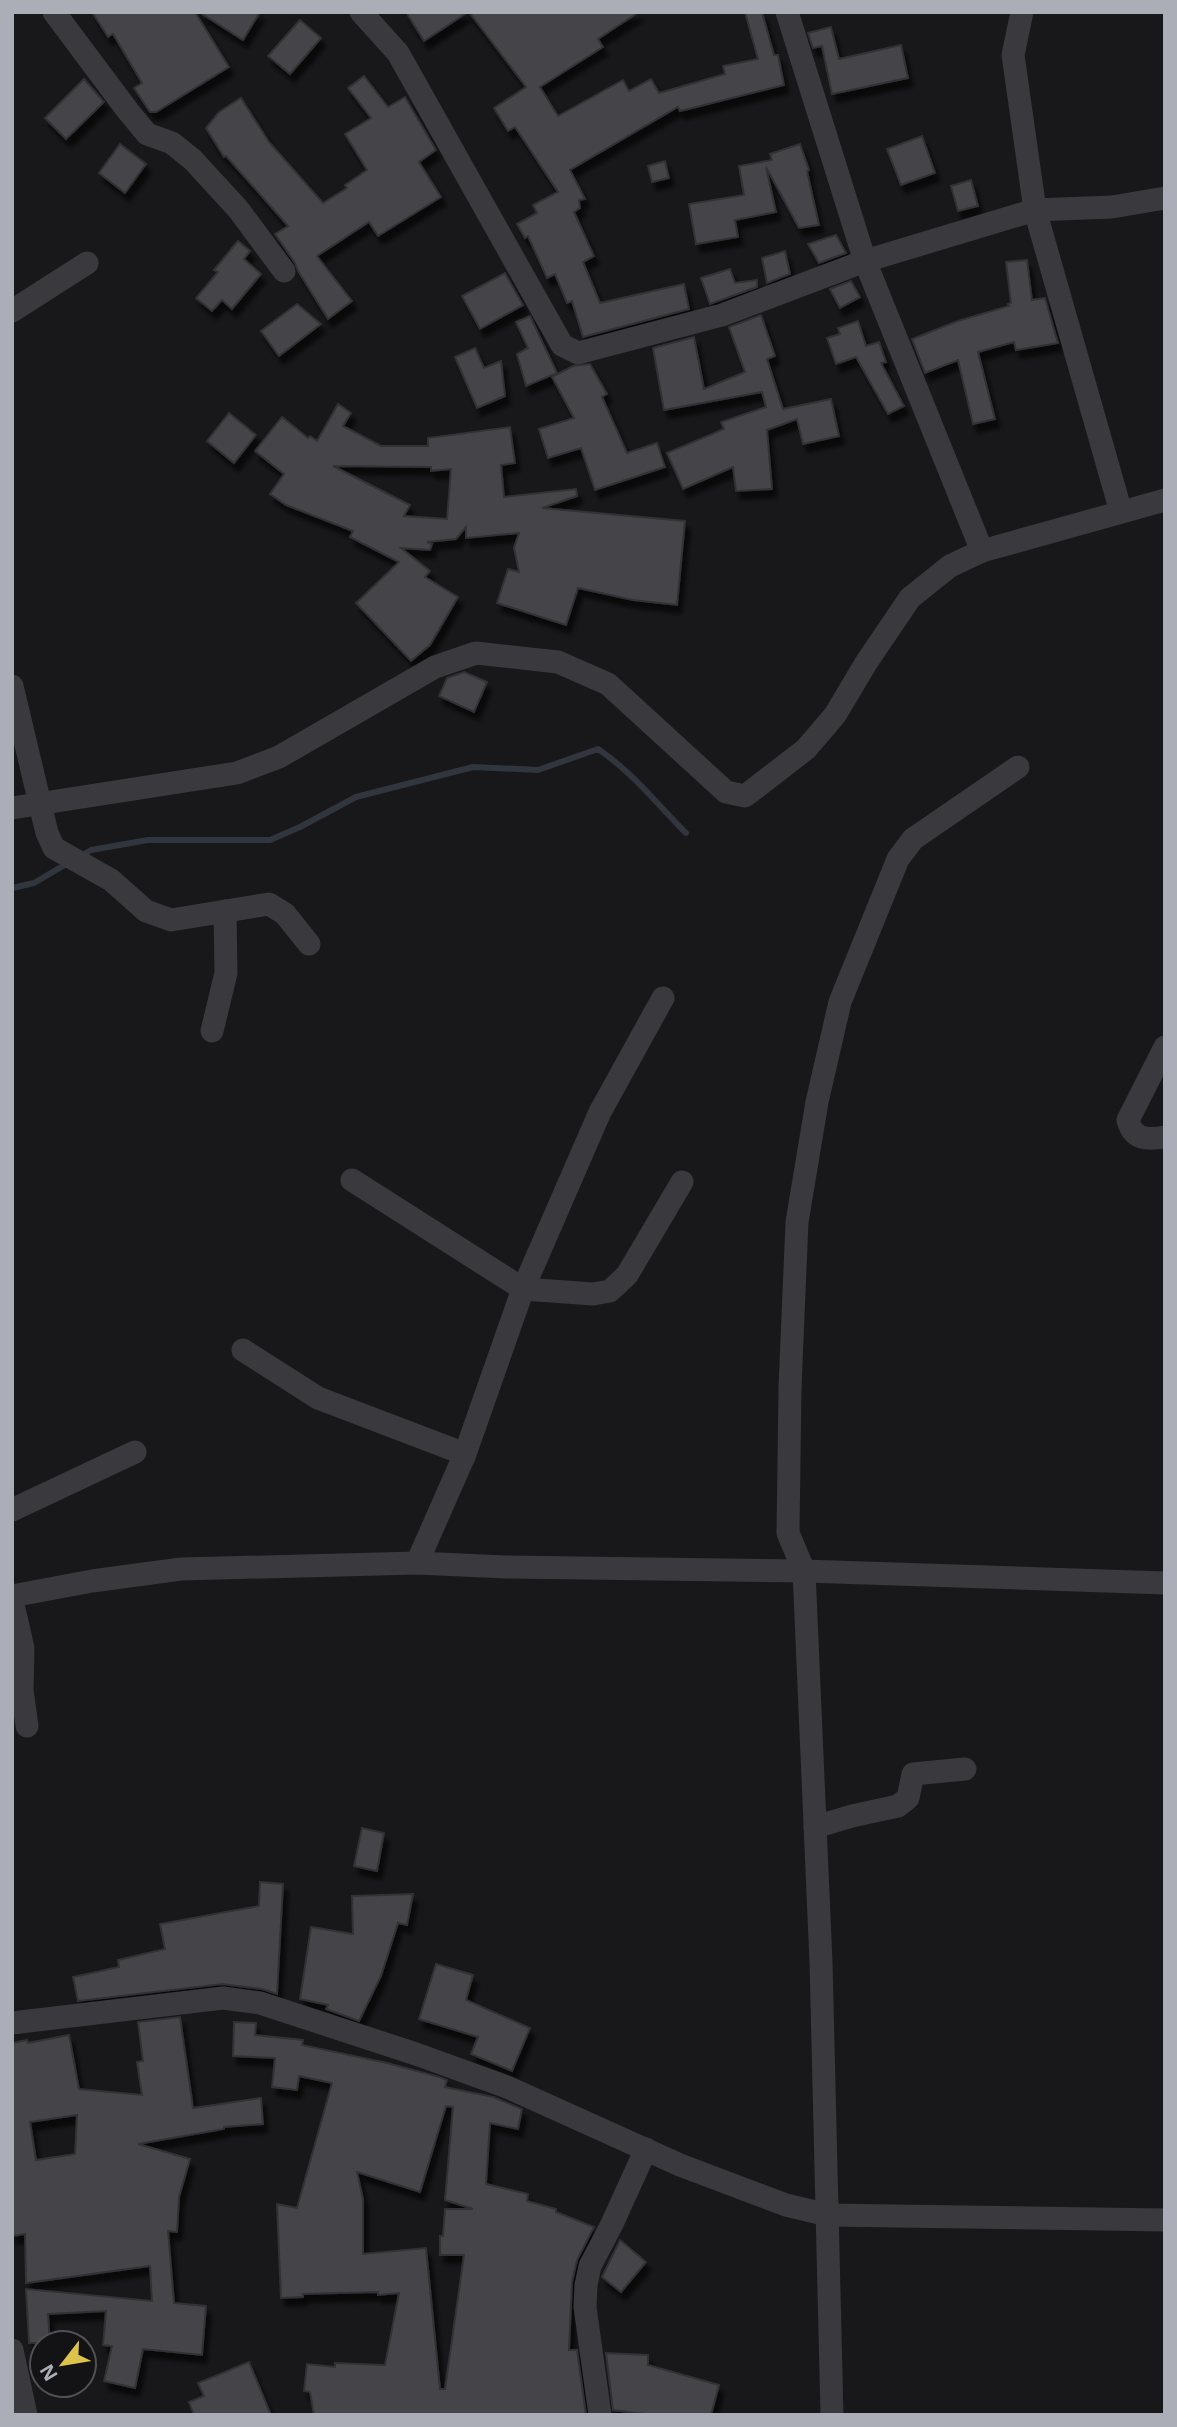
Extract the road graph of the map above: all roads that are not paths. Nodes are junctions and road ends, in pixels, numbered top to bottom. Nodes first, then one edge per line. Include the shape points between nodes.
1 (54, 12) edge
2 (361, 12) edge
3 (787, 12) edge
4 (1022, 12) edge
5 (1165, 198) edge
6 (1035, 210) junction
7 (865, 261) junction
8 (87, 262) dead end
9 (284, 271) dead end
10 (12, 311) edge
11 (1165, 500) edge
12 (1122, 512) junction
13 (982, 551) junction
14 (12, 687) edge
15 (1018, 767) dead end
16 (40, 804) junction
17 (12, 808) edge
18 (225, 911) junction
19 (309, 944) dead end
20 (663, 998) dead end
21 (212, 1031) dead end
22 (1165, 1047) edge
23 (1165, 1136) edge
24 (352, 1180) dead end
25 (682, 1182) dead end
26 (523, 1289) junction
27 (243, 1350) dead end
28 (135, 1452) dead end
29 (465, 1454) junction
30 (12, 1510) edge
31 (417, 1563) junction
32 (804, 1571) junction
33 (1165, 1583) edge
34 (12, 1598) edge
35 (27, 1726) dead end
36 (965, 1769) dead end
37 (815, 1827) junction
38 (12, 2024) edge
39 (646, 2149) junction
40 (828, 2215) junction
41 (1165, 2220) edge
42 (12, 2350) edge
43 (26, 2415) edge
44 (600, 2415) edge
45 (832, 2415) edge

1 - 9 street via 148,134 172,143 193,160
2 - 7 street via 398,54 562,345 578,353 722,314
3 - 7 street
4 - 6 street via 1013,55
5 - 6 street
6 - 7 street
6 - 12 street
7 - 13 street
8 - 10 street
11 - 12 street
12 - 13 street
13 - 16 street via 950,566 910,598 835,715 806,749 745,796 726,792 608,684 558,662 476,653 435,667 279,757 237,773
14 - 16 street
15 - 32 street via 913,839 898,859 840,1002 797,1222 788,1533
16 - 17 street
16 - 18 street via 54,848 111,880 146,911 171,920
18 - 19 street via 269,904 285,914
18 - 21 street via 226,973
20 - 26 street via 600,1112
22 - 23 street via 1128,1120 1139,1138
24 - 26 street
25 - 26 street via 627,1275 610,1291
26 - 29 street
27 - 29 street via 318,1398
28 - 30 street
29 - 31 street
31 - 32 street
31 - 34 street via 181,1569
32 - 33 street
32 - 37 street
34 - 35 street via 23,1648
36 - 37 street via 913,1774 908,1798 898,1806
37 - 40 street
38 - 39 street via 223,1998 260,2003 507,2087
39 - 40 street via 786,2205
39 - 44 street via 590,2266 586,2285
40 - 41 street
40 - 45 street
42 - 43 street

